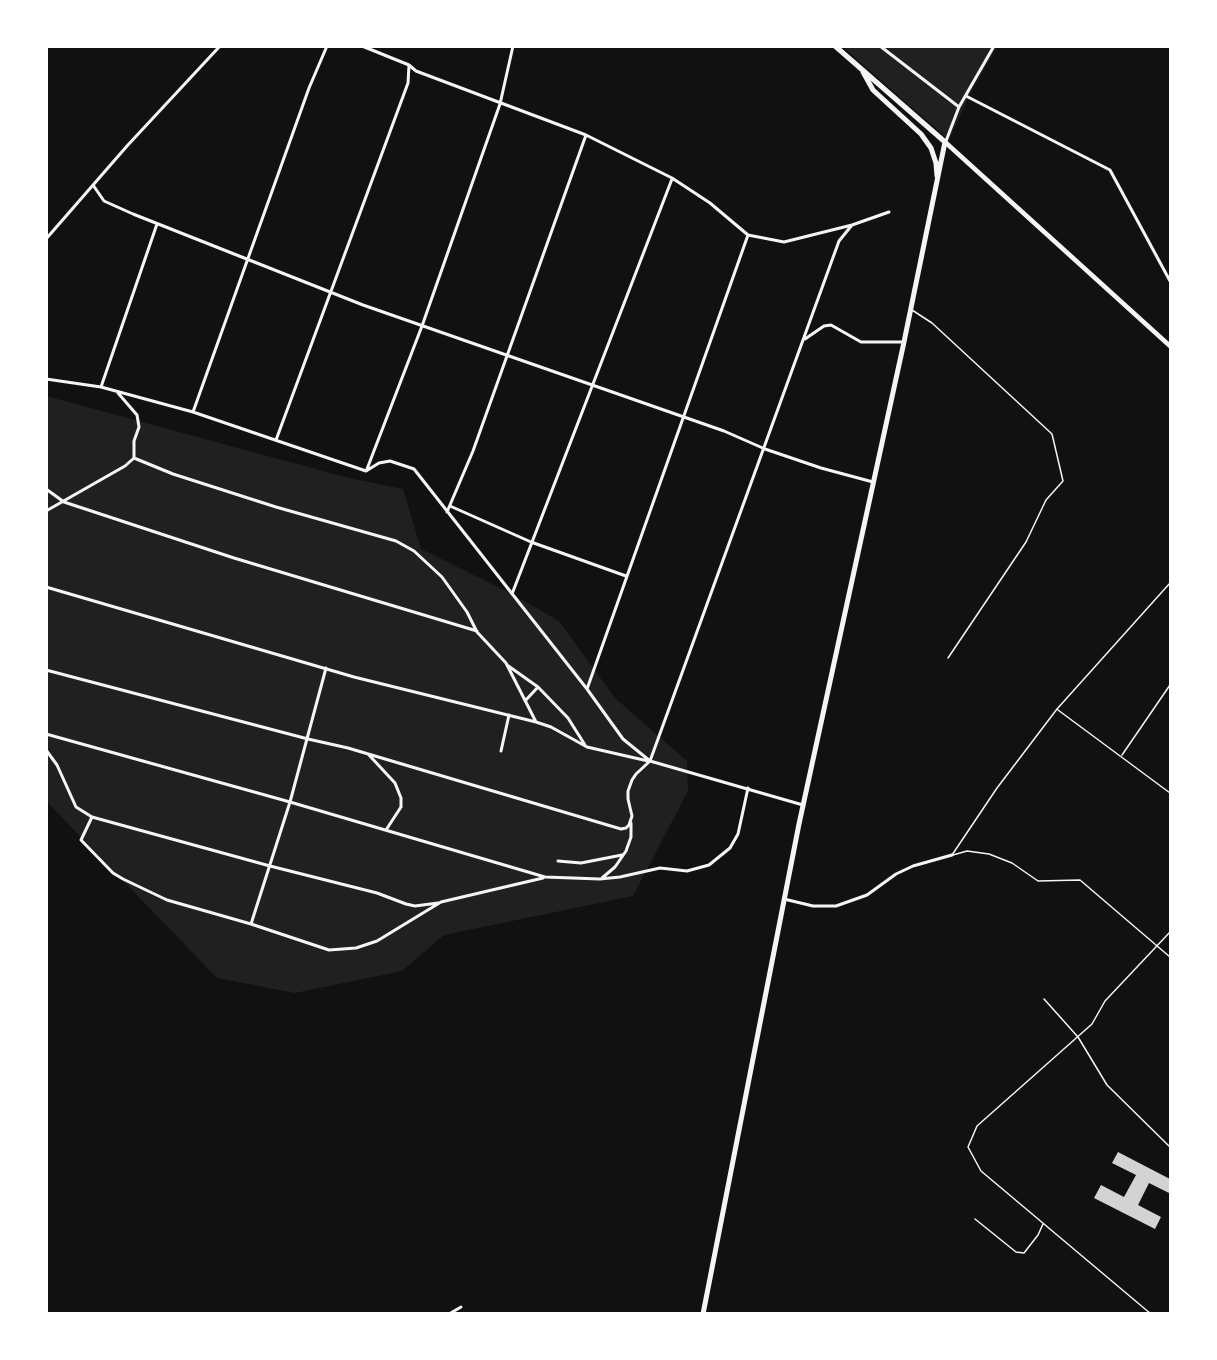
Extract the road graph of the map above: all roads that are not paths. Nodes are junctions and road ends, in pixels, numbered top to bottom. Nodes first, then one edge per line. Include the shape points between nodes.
1 (220, 46) edge
2 (327, 46) edge
3 (362, 46) edge
4 (513, 46) edge
5 (835, 46) edge
6 (880, 46) edge
7 (891, 46) edge
8 (994, 46) edge
9 (886, 52) junction
10 (409, 65) junction
11 (861, 69) junction
12 (966, 96) junction
13 (500, 104) junction
14 (959, 107) junction
15 (586, 135) junction
16 (945, 142) junction
17 (672, 178) junction
18 (93, 185) junction
19 (937, 185) junction
20 (889, 212) dead end
21 (157, 223) junction
22 (852, 225) junction
23 (748, 235) junction
24 (46, 239) edge
25 (247, 259) junction
26 (1170, 281) edge
27 (331, 291) junction
28 (911, 310) junction
29 (422, 326) junction
30 (803, 340) junction
31 (904, 342) junction
32 (1170, 346) edge
33 (507, 355) junction
34 (46, 379) edge
35 (593, 384) junction
36 (101, 387) junction
37 (117, 392) junction
38 (193, 412) junction
39 (683, 416) junction
40 (276, 440) junction
41 (765, 449) junction
42 (134, 458) junction
43 (366, 471) junction
44 (874, 482) junction
45 (46, 489) edge
46 (64, 502) junction
47 (450, 506) junction
48 (46, 511) edge
49 (447, 512) junction
50 (531, 542) junction
51 (626, 576) junction
52 (1170, 583) edge
53 (46, 587) edge
54 (512, 594) junction
55 (477, 632) junction
56 (948, 658) dead end
57 (506, 663) junction
58 (326, 668) junction
59 (46, 670) edge
60 (1170, 685) edge
61 (538, 687) junction
62 (586, 689) junction
63 (525, 700) junction
64 (1057, 709) junction
65 (509, 715) junction
66 (536, 722) junction
67 (46, 735) edge
68 (308, 739) junction
69 (587, 747) junction
70 (46, 750) edge
71 (501, 751) dead end
72 (368, 754) junction
73 (1121, 756) junction
74 (650, 761) junction
75 (748, 788) junction
76 (1170, 793) edge
77 (290, 802) junction
78 (803, 805) junction
79 (92, 817) junction
80 (631, 821) junction
81 (386, 830) junction
82 (622, 855) junction
83 (952, 855) junction
84 (558, 861) dead end
85 (270, 866) junction
86 (545, 878) junction
87 (600, 879) junction
88 (783, 899) junction
89 (439, 903) junction
90 (251, 924) junction
91 (1170, 932) edge
92 (1157, 945) junction
93 (1170, 957) edge
94 (1044, 999) dead end
95 (1078, 1037) junction
96 (1170, 1147) edge
97 (975, 1219) dead end
98 (1044, 1223) junction
99 (461, 1307) dead end
100 (449, 1314) edge
101 (703, 1314) edge
102 (1151, 1314) edge

1 - 18 street
2 - 25 street
3 - 10 street
4 - 13 street
5 - 11 highway
6 - 9 street
7 - 9 street
8 - 12 street
9 - 14 street
10 - 13 street
10 - 27 street via 408,83
11 - 16 highway
11 - 19 highway via 873,90 931,148
12 - 14 street
12 - 26 street via 1110,170
13 - 15 street
13 - 29 street
14 - 16 street
15 - 17 street
15 - 33 street
16 - 19 highway
16 - 32 main road
17 - 23 street
17 - 35 street
18 - 21 street via 104,201
18 - 24 street
19 - 28 highway
20 - 22 street
21 - 25 street
21 - 36 street
22 - 23 street via 784,242
22 - 30 street via 839,241
23 - 39 street
25 - 27 street
25 - 38 street
27 - 29 street
27 - 40 street
28 - 31 highway
28 - 56 lane via 932,323 1052,434 1063,482 1046,500 1026,542
29 - 33 street
29 - 43 street
30 - 31 street via 831,325 861,342
30 - 41 street
31 - 44 highway
33 - 35 street
33 - 47 street
34 - 36 street
35 - 39 street
35 - 50 street
36 - 37 street
37 - 38 street
37 - 42 street via 137,416
38 - 40 street
39 - 41 street
39 - 51 street
40 - 43 street
41 - 44 street
41 - 74 street
42 - 46 street
42 - 55 street via 276,507 396,541 414,551 442,577
43 - 49 street via 390,461 414,469
44 - 78 highway
45 - 46 street
46 - 48 street
46 - 55 street
47 - 49 street
47 - 50 street
49 - 54 street
50 - 51 street
50 - 54 street
51 - 62 street
52 - 64 lane
53 - 58 street
54 - 62 street
55 - 57 street
57 - 61 street
57 - 63 street
58 - 65 street
58 - 68 street
59 - 68 street
60 - 73 lane
61 - 63 street
61 - 69 street via 568,718
62 - 74 street via 623,739
63 - 66 street
64 - 73 lane
64 - 83 lane
65 - 66 street
65 - 71 street
66 - 69 street
67 - 77 street
68 - 72 street
68 - 77 street
69 - 74 street
70 - 79 street via 76,807
72 - 80 street via 621,829
72 - 81 street via 395,783 401,798 401,807
73 - 76 lane
74 - 75 street
74 - 80 street via 636,774 628,791
75 - 78 street
75 - 87 street via 738,834 730,848 709,865 687,871 660,868
77 - 81 street
77 - 85 street
78 - 88 highway
79 - 85 street
79 - 90 street via 81,840 113,873 167,900
80 - 82 street via 629,845
81 - 86 street
82 - 84 street via 580,863
82 - 87 street
83 - 88 street via 912,866 867,896 836,906 813,906
83 - 92 lane via 967,851 989,854 1038,880 1080,880
85 - 89 street via 376,892 415,906
85 - 90 street
86 - 87 street
86 - 89 street
88 - 101 highway
89 - 90 street via 377,941 339,951
91 - 92 lane
92 - 93 lane
92 - 95 lane
94 - 95 lane
95 - 96 lane via 1107,1085
95 - 98 lane via 977,1126 968,1147 981,1171
97 - 98 lane via 1016,1252 1024,1253
98 - 102 lane
99 - 100 street

